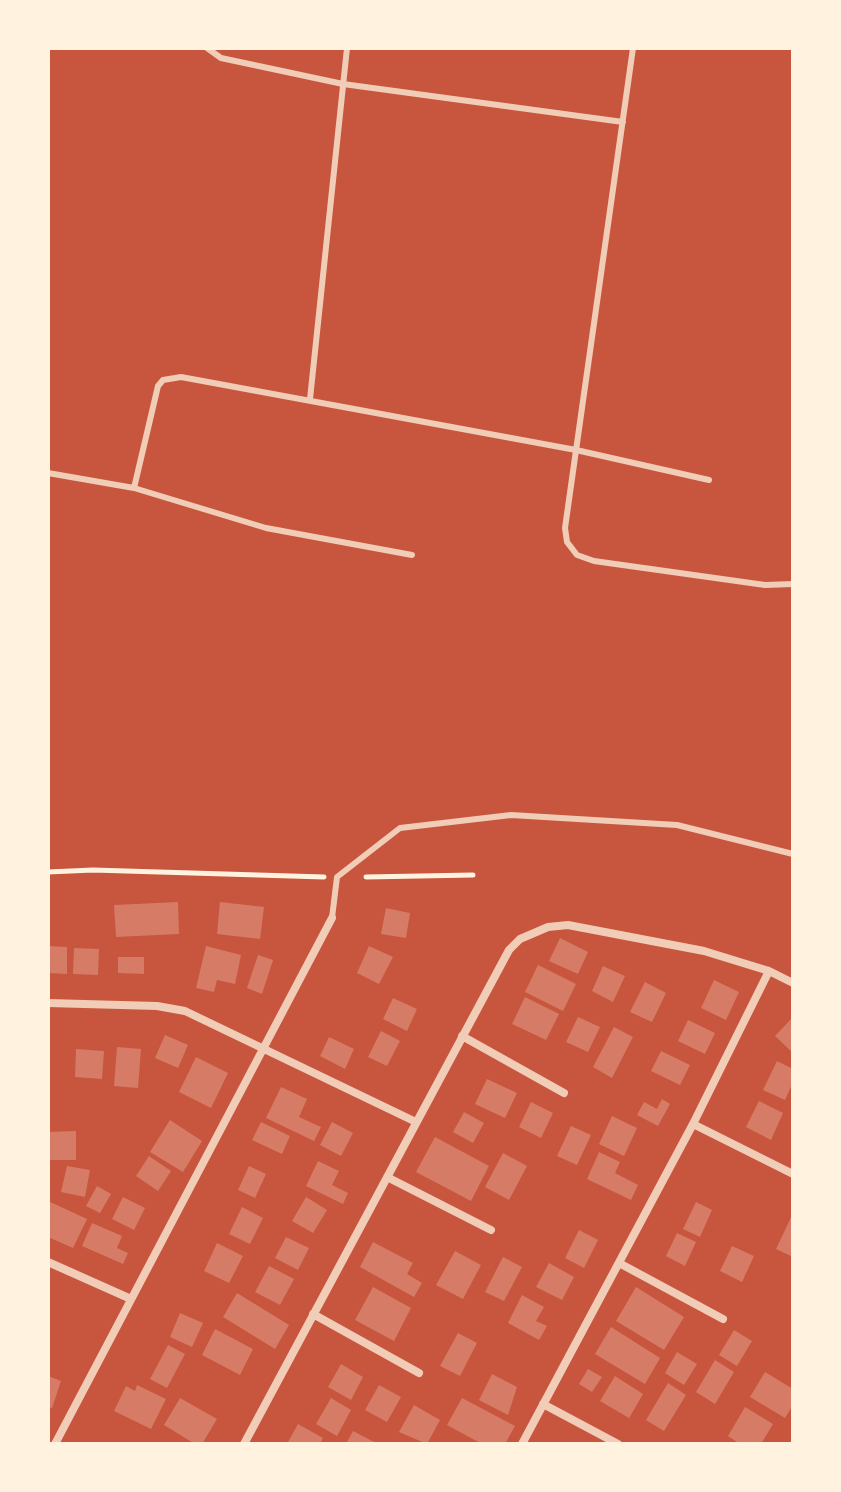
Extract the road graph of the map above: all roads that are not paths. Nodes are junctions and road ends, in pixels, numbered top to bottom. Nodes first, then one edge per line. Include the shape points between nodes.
1 (207, 48) edge
2 (347, 48) edge
3 (633, 48) edge
4 (343, 84) junction
5 (623, 122) junction
6 (310, 399) junction
7 (576, 450) junction
8 (48, 473) edge
9 (709, 480) dead end
10 (134, 488) junction
11 (412, 555) dead end
12 (793, 584) edge
13 (793, 854) edge
14 (332, 918) joint
15 (769, 971) junction
16 (793, 983) edge
17 (48, 1003) edge
18 (462, 1036) junction
19 (264, 1048) junction
20 (564, 1093) dead end
21 (416, 1122) junction
22 (693, 1124) junction
23 (793, 1174) edge
24 (387, 1177) junction
25 (491, 1230) dead end
26 (48, 1262) edge
27 (619, 1263) junction
28 (131, 1299) junction
29 (313, 1314) junction
30 (723, 1319) dead end
31 (419, 1373) dead end
32 (543, 1404) junction
33 (55, 1444) edge
34 (244, 1444) edge
35 (522, 1444) edge
36 (618, 1444) edge

1 - 4 lane via 221,58
2 - 4 lane
3 - 5 lane
4 - 5 lane
4 - 6 lane
5 - 7 lane
6 - 7 lane
6 - 10 lane via 181,377 163,380 155,393
7 - 9 lane
7 - 12 lane via 565,528 577,555 765,585
8 - 10 lane
10 - 11 lane via 266,528
13 - 14 lane via 677,825 511,815 400,828 337,877
14 - 19 street
15 - 16 street
15 - 18 street via 704,951 568,925 548,927 509,950
15 - 22 street
17 - 19 street via 185,1011
18 - 20 street
18 - 21 street
19 - 21 street
19 - 28 street
21 - 24 street
22 - 23 street
22 - 27 street
24 - 25 street
24 - 29 street
26 - 28 street
27 - 30 street
27 - 32 street
28 - 33 street
29 - 31 street
29 - 34 street
32 - 35 street
32 - 36 street

